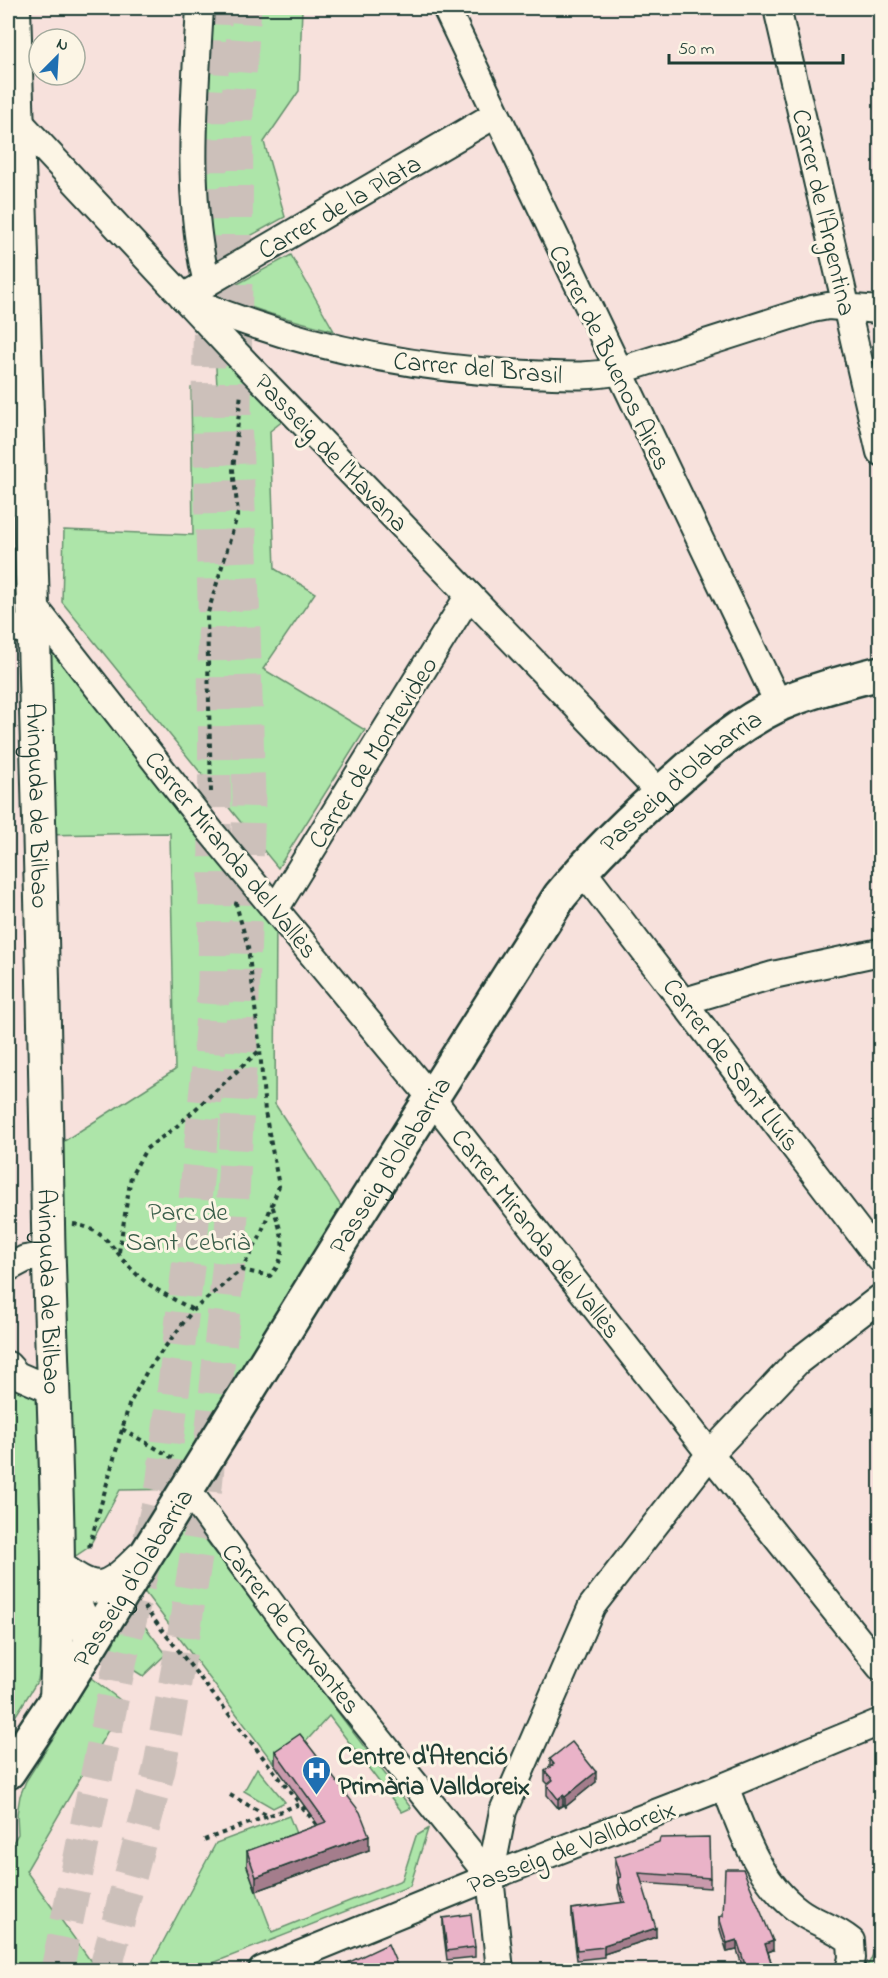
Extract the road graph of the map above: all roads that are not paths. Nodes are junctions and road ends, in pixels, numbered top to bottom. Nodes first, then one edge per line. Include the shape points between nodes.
1 (14, 8) edge
2 (200, 8) edge
3 (446, 8) edge
4 (777, 8) edge
5 (13, 115) edge
6 (495, 115) junction
7 (207, 284) junction
8 (183, 297) junction
9 (847, 308) junction
10 (880, 310) edge
11 (618, 371) junction
12 (17, 401) edge
13 (880, 452) edge
14 (469, 595) junction
15 (25, 621) edge
16 (880, 673) edge
17 (779, 705) junction
18 (660, 793) junction
19 (582, 870) junction
20 (276, 908) junction
21 (880, 952) edge
22 (684, 1001) junction
23 (432, 1098) junction
24 (49, 1256) junction
25 (880, 1259) edge
26 (8, 1268) edge
27 (880, 1298) edge
28 (8, 1365) edge
29 (54, 1391) junction
30 (710, 1454) junction
31 (193, 1480) junction
32 (151, 1548) junction
33 (59, 1568) junction
34 (92, 1641) junction
35 (880, 1666) edge
36 (56, 1700) junction
37 (880, 1722) edge
38 (8, 1772) edge
39 (725, 1786) junction
40 (490, 1877) junction
41 (262, 1971) edge
42 (500, 1971) edge
43 (849, 1971) edge

1 - 5 street, Avinguda de Bilbao
2 - 7 street via 194,108 195,203
3 - 6 street, Carrer de Buenos Aires
4 - 9 street, Carrer de l'Argentina
5 - 8 street, Passeig de l'Havana
5 - 12 street, Avinguda de Bilbao
6 - 7 street, Carrer de la Plata
6 - 11 street, Carrer de Buenos Aires
7 - 8 street, Carrer de la Plata
8 - 11 street, Carrer del Brasil via 232,318 363,355 497,372 601,375
8 - 14 street, Passeig de l'Havana
9 - 10 street, Carrer del Brasil
9 - 11 street, Carrer del Brasil via 812,309
9 - 13 street, Carrer de l'Argentina
11 - 17 street, Carrer de Buenos Aires
12 - 15 street, Avinguda de Bilbao
14 - 18 street, Passeig de l'Havana
14 - 20 street, Carrer de Montevideo
15 - 20 street, Carrer Miranda del Vallès
15 - 24 street, Avinguda de Bilbao
16 - 17 main road, Passeig d'Olabarria via 815,690
17 - 18 main road, Passeig d'Olabarria via 717,743
18 - 19 main road, Passeig d'Olabarria
19 - 22 street, Carrer de Sant Lluís
19 - 23 main road, Passeig d'Olabarria via 543,922
20 - 23 street, Carrer Miranda del Vallès
21 - 22 street via 773,975
22 - 25 street, Carrer de Sant Lluís
23 - 30 street, Carrer Miranda del Vallès
23 - 31 main road, Passeig d'Olabarria
24 - 26 street via 25,1259
24 - 29 street, Avinguda de Bilbao
27 - 30 street via 798,1362
28 - 29 street via 17,1375
29 - 33 street, Avinguda de Bilbao
30 - 35 street, Carrer Miranda del Vallès
30 - 40 street via 592,1606 503,1811
31 - 32 main road, Passeig d'Olabarria
31 - 40 street, Carrer de Cervantes via 288,1628
32 - 33 street via 122,1578 98,1588 76,1581
32 - 34 main road, Passeig d'Olabarria
33 - 34 street
33 - 36 street, Avinguda de Bilbao
34 - 36 main road, Passeig d'Olabarria
36 - 38 main road, Passeig d'Olabarria
37 - 39 street, Passeig de Valldoreix
39 - 40 street, Passeig de Valldoreix
39 - 43 street via 748,1848 776,1889 799,1911 838,1930 851,1941
40 - 41 street, Passeig de Valldoreix
40 - 42 street

